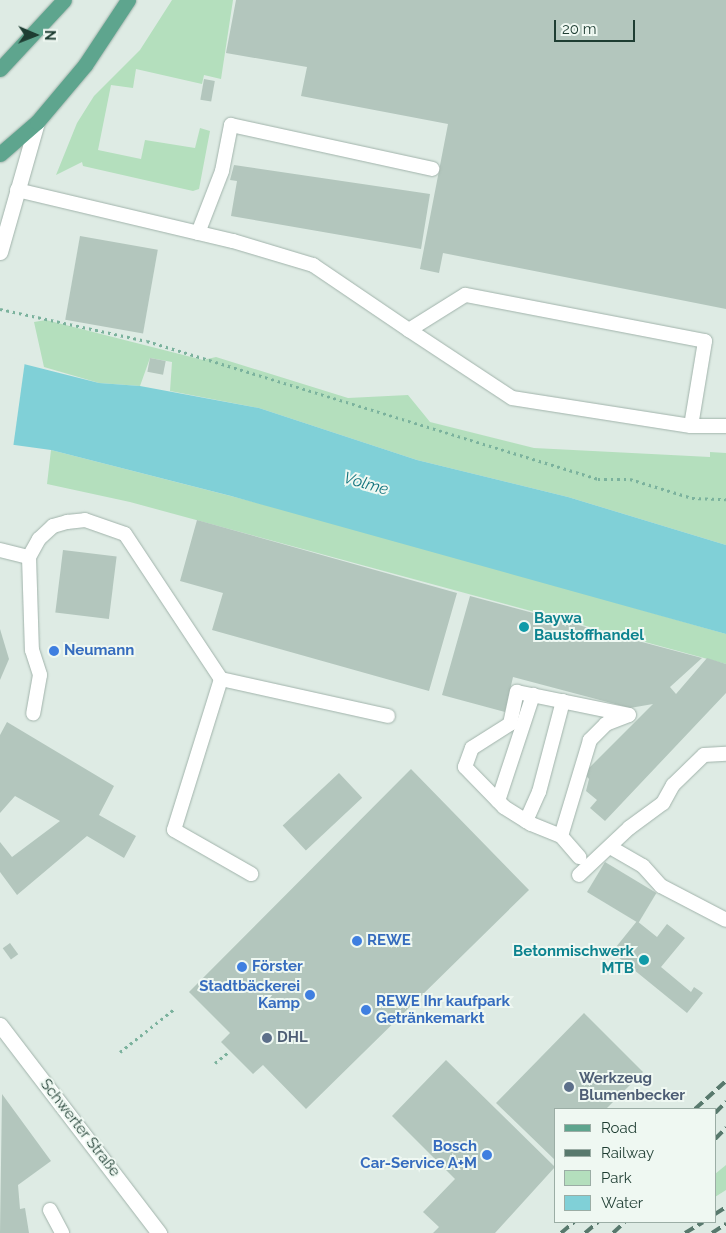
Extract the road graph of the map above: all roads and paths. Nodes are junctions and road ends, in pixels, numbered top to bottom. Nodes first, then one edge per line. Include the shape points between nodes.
1 (64, 0) edge
2 (128, 0) edge
3 (0, 69) edge
4 (37, 122) junction
5 (0, 154) edge
6 (432, 170) dead end
7 (17, 190) junction
8 (198, 233) junction
9 (0, 252) edge
10 (0, 310) edge
11 (409, 330) junction
12 (691, 426) junction
13 (726, 426) edge
14 (726, 499) edge
15 (0, 550) edge
16 (29, 558) junction
17 (221, 679) junction
18 (534, 695) junction
19 (563, 701) junction
20 (32, 713) dead end
21 (388, 716) dead end
22 (726, 754) edge
23 (498, 800) junction
24 (526, 821) junction
25 (561, 836) junction
26 (610, 847) junction
27 (579, 856) dead end
28 (251, 874) dead end
29 (579, 875) dead end
30 (726, 920) edge
31 (173, 1010) dead end
32 (0, 1025) edge
33 (230, 1051) dead end
34 (120, 1052) dead end
35 (214, 1063) dead end
36 (50, 1210) dead end
37 (62, 1233) edge
38 (159, 1233) edge

1 - 3 main road
2 - 4 main road via 86,66
4 - 5 main road
4 - 7 main road
6 - 8 lane via 231,125 222,171
7 - 8 lane
7 - 9 main road
8 - 11 lane via 313,265
10 - 14 path via 147,341 598,479 630,479 692,498
11 - 12 lane via 512,398
11 - 12 lane via 464,295 705,341
12 - 13 lane
15 - 16 lane
16 - 17 lane via 39,539 52,526 67,522 85,520 125,534
16 - 20 lane via 32,650 40,675
17 - 21 lane
17 - 28 lane via 174,830
18 - 19 lane
18 - 23 lane
18 - 23 lane via 517,692 510,724 472,748 465,767
19 - 24 lane via 539,792
19 - 25 lane via 629,715 606,724 590,740
22 - 26 lane via 704,755 674,785 663,803
23 - 24 lane
24 - 25 lane
25 - 27 lane
26 - 29 lane
26 - 30 lane via 643,866 661,886
31 - 34 path
32 - 38 main road, Schwerter Straße
33 - 35 path
36 - 37 lane

